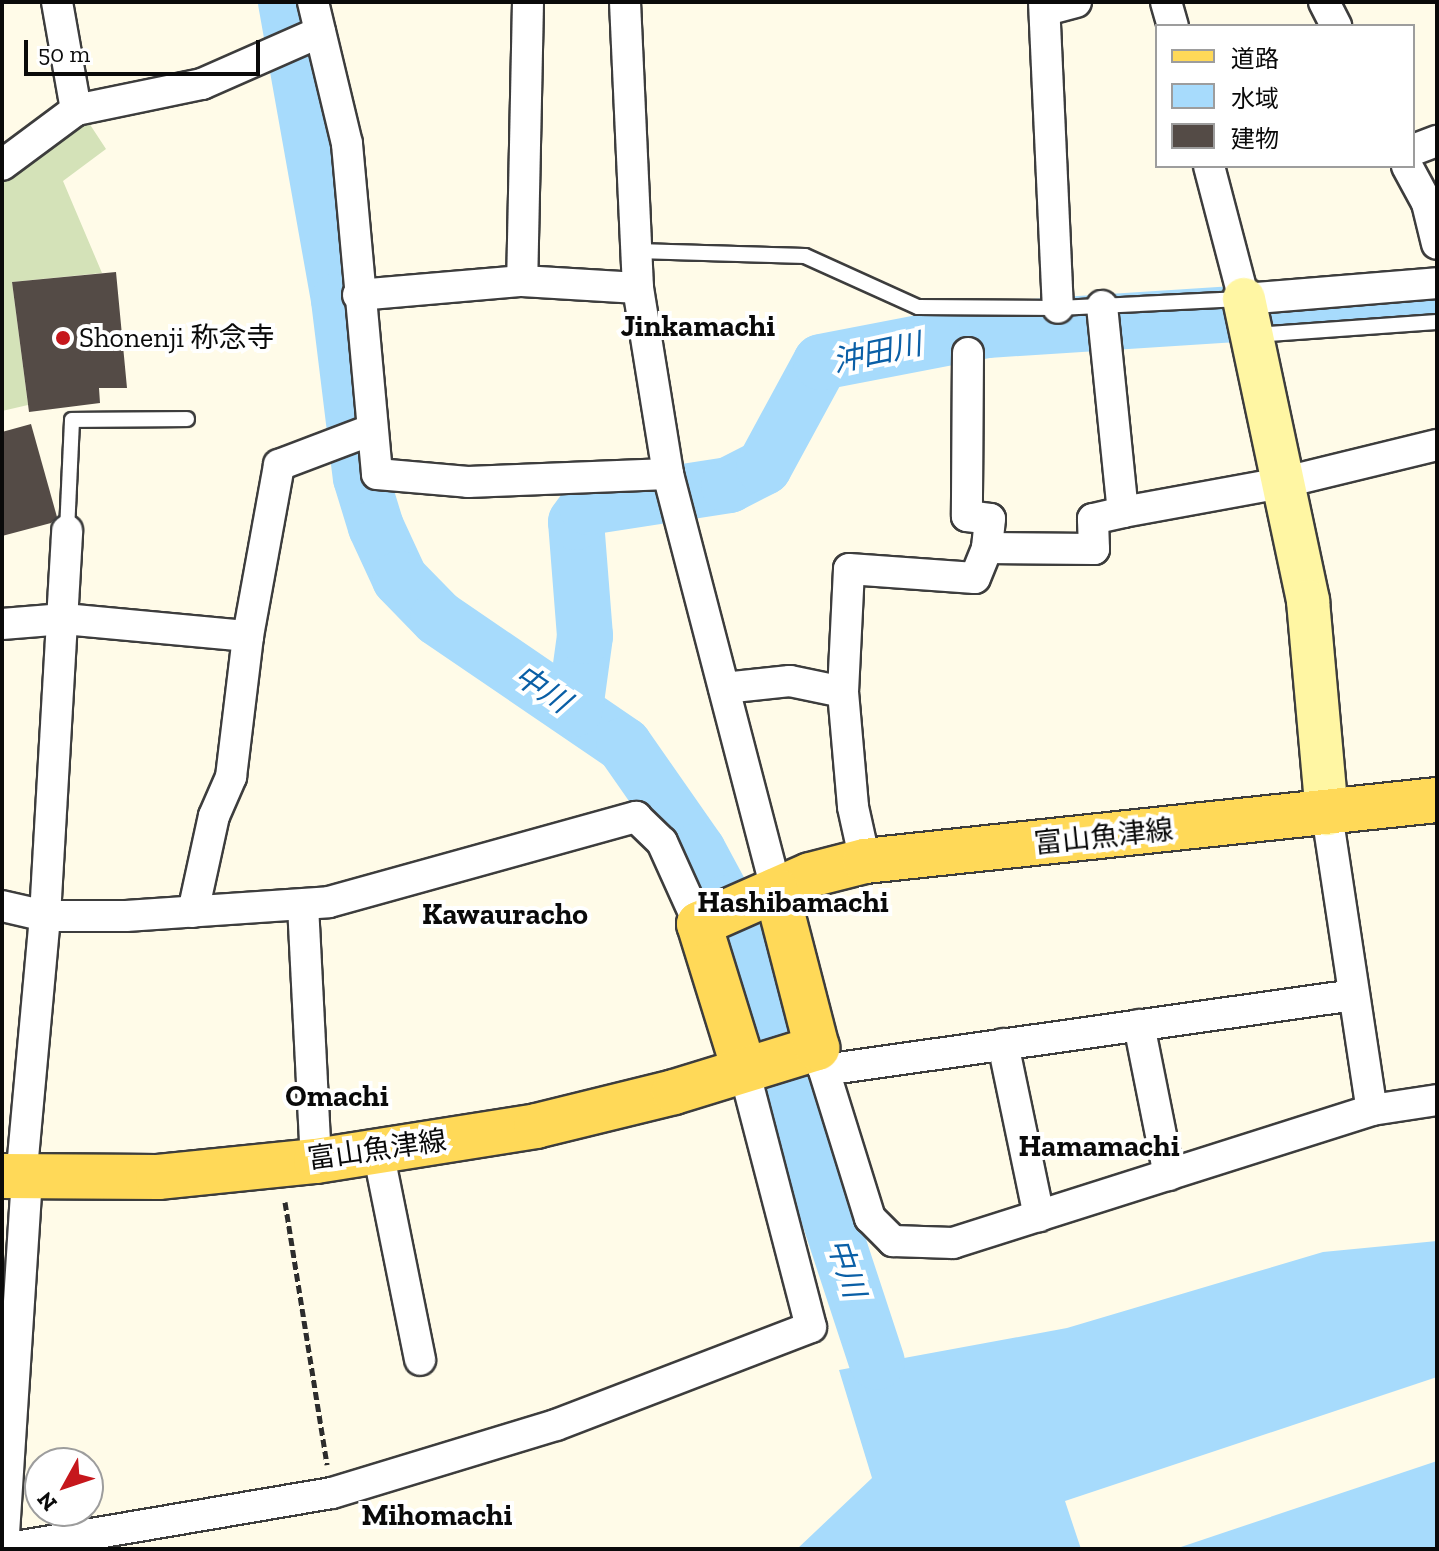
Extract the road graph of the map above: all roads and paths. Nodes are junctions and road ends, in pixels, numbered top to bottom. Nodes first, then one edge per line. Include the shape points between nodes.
1 (57, 2) edge
2 (313, 2) edge
3 (528, 2) edge
4 (625, 2) edge
5 (1076, 2) edge
6 (1166, 2) edge
7 (1324, 2) edge
8 (1045, 6) edge
9 (1172, 24) edge
10 (1335, 24) edge
11 (320, 32) junction
12 (76, 110) junction
13 (1437, 141) edge
14 (1415, 149) edge
15 (2, 165) edge
16 (1210, 168) edge
17 (1408, 168) edge
18 (1437, 244) edge
19 (637, 251) junction
20 (522, 281) junction
21 (1437, 283) edge
22 (638, 288) junction
23 (358, 295) junction
24 (1102, 306) junction
25 (1058, 308) junction
26 (1247, 317) junction
27 (1437, 322) edge
28 (968, 353) dead end
29 (187, 419) dead end
30 (371, 430) junction
31 (1437, 445) edge
32 (668, 474) junction
33 (1281, 483) junction
34 (1123, 512) junction
35 (67, 531) joint
36 (987, 548) junction
37 (64, 619) junction
38 (2, 624) edge
39 (248, 636) junction
40 (724, 688) junction
41 (843, 692) junction
42 (1437, 800) edge
43 (1327, 814) junction
44 (865, 861) junction
45 (776, 890) junction
46 (303, 905) junction
47 (2, 906) edge
48 (193, 912) junction
49 (45, 916) junction
50 (699, 924) junction
51 (1354, 995) junction
52 (1139, 1025) junction
53 (1003, 1044) junction
54 (821, 1059) junction
55 (744, 1069) junction
56 (1437, 1100) edge
57 (1372, 1110) junction
58 (378, 1151) junction
59 (298, 1162) junction
60 (1169, 1175) junction
61 (14, 1177) edge
62 (1039, 1216) junction
63 (420, 1360) dead end
64 (332, 1493) junction
65 (3, 1549) edge

1 - 12 street
2 - 11 street
3 - 20 street
4 - 19 street
5 - 8 street
6 - 9 street
7 - 10 street
8 - 25 street
11 - 12 street via 202,84
11 - 23 street via 347,144
12 - 15 street
13 - 14 street
16 - 26 street
17 - 18 street via 1427,203
19 - 22 street
19 - 25 lane via 805,256 918,307
20 - 22 street
20 - 23 street
21 - 26 street
22 - 32 street
23 - 30 street
24 - 25 lane
24 - 26 lane
24 - 34 street
26 - 27 lane
26 - 33 street
28 - 36 street via 967,516 990,519
29 - 35 lane via 72,420
30 - 32 street via 377,474 468,482
30 - 39 street via 279,465
31 - 33 street
32 - 40 street
33 - 34 street
33 - 43 street via 1308,601
34 - 36 street via 1093,519 1094,549
35 - 37 street
36 - 41 street via 975,578 849,569
37 - 38 street
37 - 39 street
37 - 49 street
39 - 48 street via 231,777 214,816
40 - 41 street via 790,681
40 - 45 street
41 - 44 street via 853,807
42 - 43 main road, 富山魚津線
43 - 44 main road, 富山魚津線
43 - 51 street
44 - 45 main road, 富山魚津線
45 - 50 main road, 富山魚津線
45 - 54 main road
46 - 48 street
46 - 50 street via 636,817 662,842
46 - 59 street
47 - 49 street
48 - 49 street
49 - 61 street via 23,1158
50 - 55 main road
51 - 52 street
51 - 57 street
52 - 53 street
52 - 60 street
53 - 54 street
53 - 62 street
54 - 55 main road, 富山魚津線
54 - 62 street via 870,1218 893,1241 953,1243
55 - 58 main road, 富山魚津線 via 536,1126
55 - 64 street via 811,1327 556,1425
56 - 57 street
57 - 60 street
58 - 59 main road, 富山魚津線
58 - 63 street
59 - 61 main road, 富山魚津線 via 158,1177
59 - 64 path
60 - 62 street
61 - 65 street
64 - 65 street

